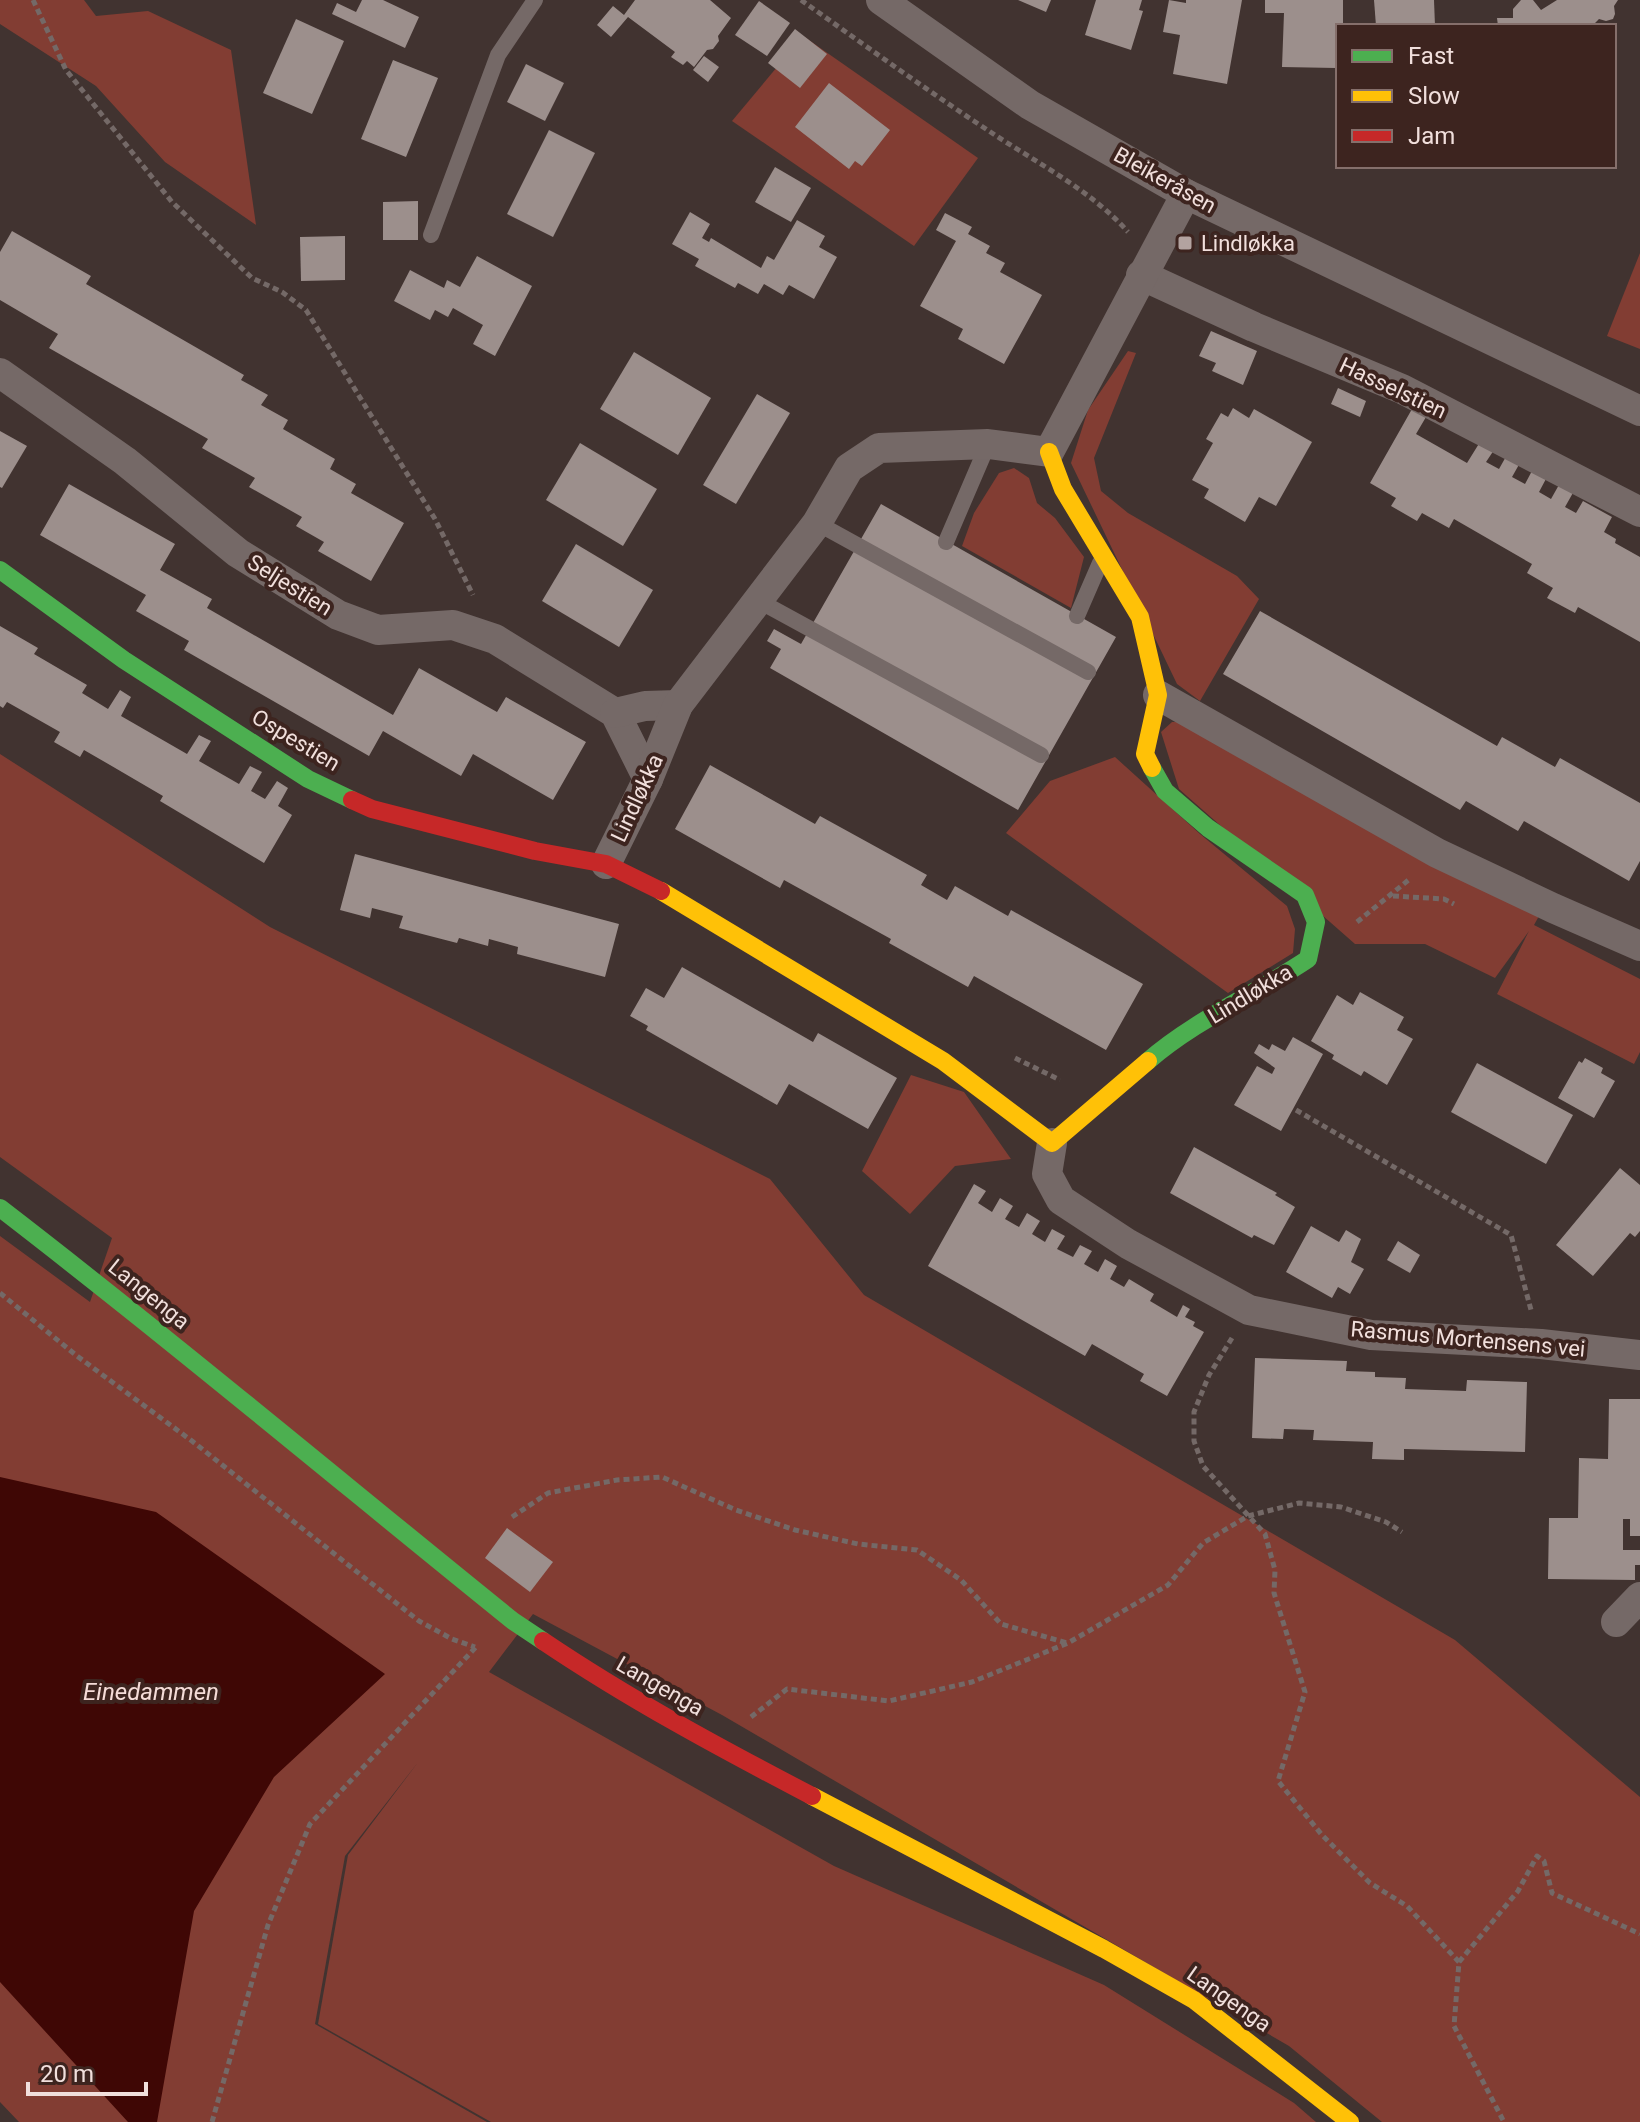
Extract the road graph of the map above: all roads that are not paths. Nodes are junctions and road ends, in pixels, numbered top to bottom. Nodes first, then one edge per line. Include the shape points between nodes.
1 (535, 0) edge
2 (881, 0) edge
3 (1186, 194) junction
4 (431, 235) dead end
5 (1141, 275) junction
6 (0, 373) edge
7 (1640, 411) edge
8 (988, 444) junction
9 (1049, 452) junction
10 (1640, 512) edge
11 (817, 523) junction
12 (946, 542) dead end
13 (1104, 555) junction
14 (0, 570) edge
15 (757, 600) junction
16 (1077, 616) dead end
17 (1088, 672) dead end
18 (1158, 695) junction
19 (678, 705) junction
20 (615, 713) junction
21 (1041, 755) dead end
22 (648, 779) junction
23 (606, 864) junction
24 (1640, 946) edge
25 (1052, 1143) junction
26 (0, 1208) edge
27 (1640, 1355) edge
28 (1640, 1597) edge
29 (1616, 1622) dead end
30 (1350, 2122) edge

1 - 4 lane via 498,55
2 - 3 street, Bleikeråsen via 1030,105
3 - 5 street
3 - 7 street, Bleikeråsen
5 - 9 street
5 - 10 street, Hasselstien via 1402,389
6 - 20 street, Seljestien via 125,461 238,553 338,615 378,630 453,625 495,639
8 - 9 street, Lindløkka
8 - 11 street, Lindløkka via 879,448 849,468
8 - 12 lane
9 - 13 street, Lindløkka via 1063,489
11 - 15 street, Lindløkka
11 - 17 lane
13 - 16 lane
13 - 18 street, Lindløkka via 1140,617
14 - 23 street, Ospestien via 124,660 308,779 372,809
15 - 19 street, Lindløkka
15 - 21 lane
18 - 24 street via 1437,853
18 - 25 street, Lindløkka via 1145,754 1165,791 1208,828 1305,895 1316,922 1308,959 1167,1044
19 - 20 street
19 - 22 street, Lindløkka
20 - 22 street
22 - 23 street, Lindløkka
23 - 25 street, Lindløkka via 665,893 943,1061
25 - 27 street, Rasmus Mortensens vei via 1047,1174 1061,1200 1128,1244 1249,1310 1371,1335
26 - 30 street, Langenga via 142,1317 513,1621 716,1746 1194,2000
28 - 29 street

